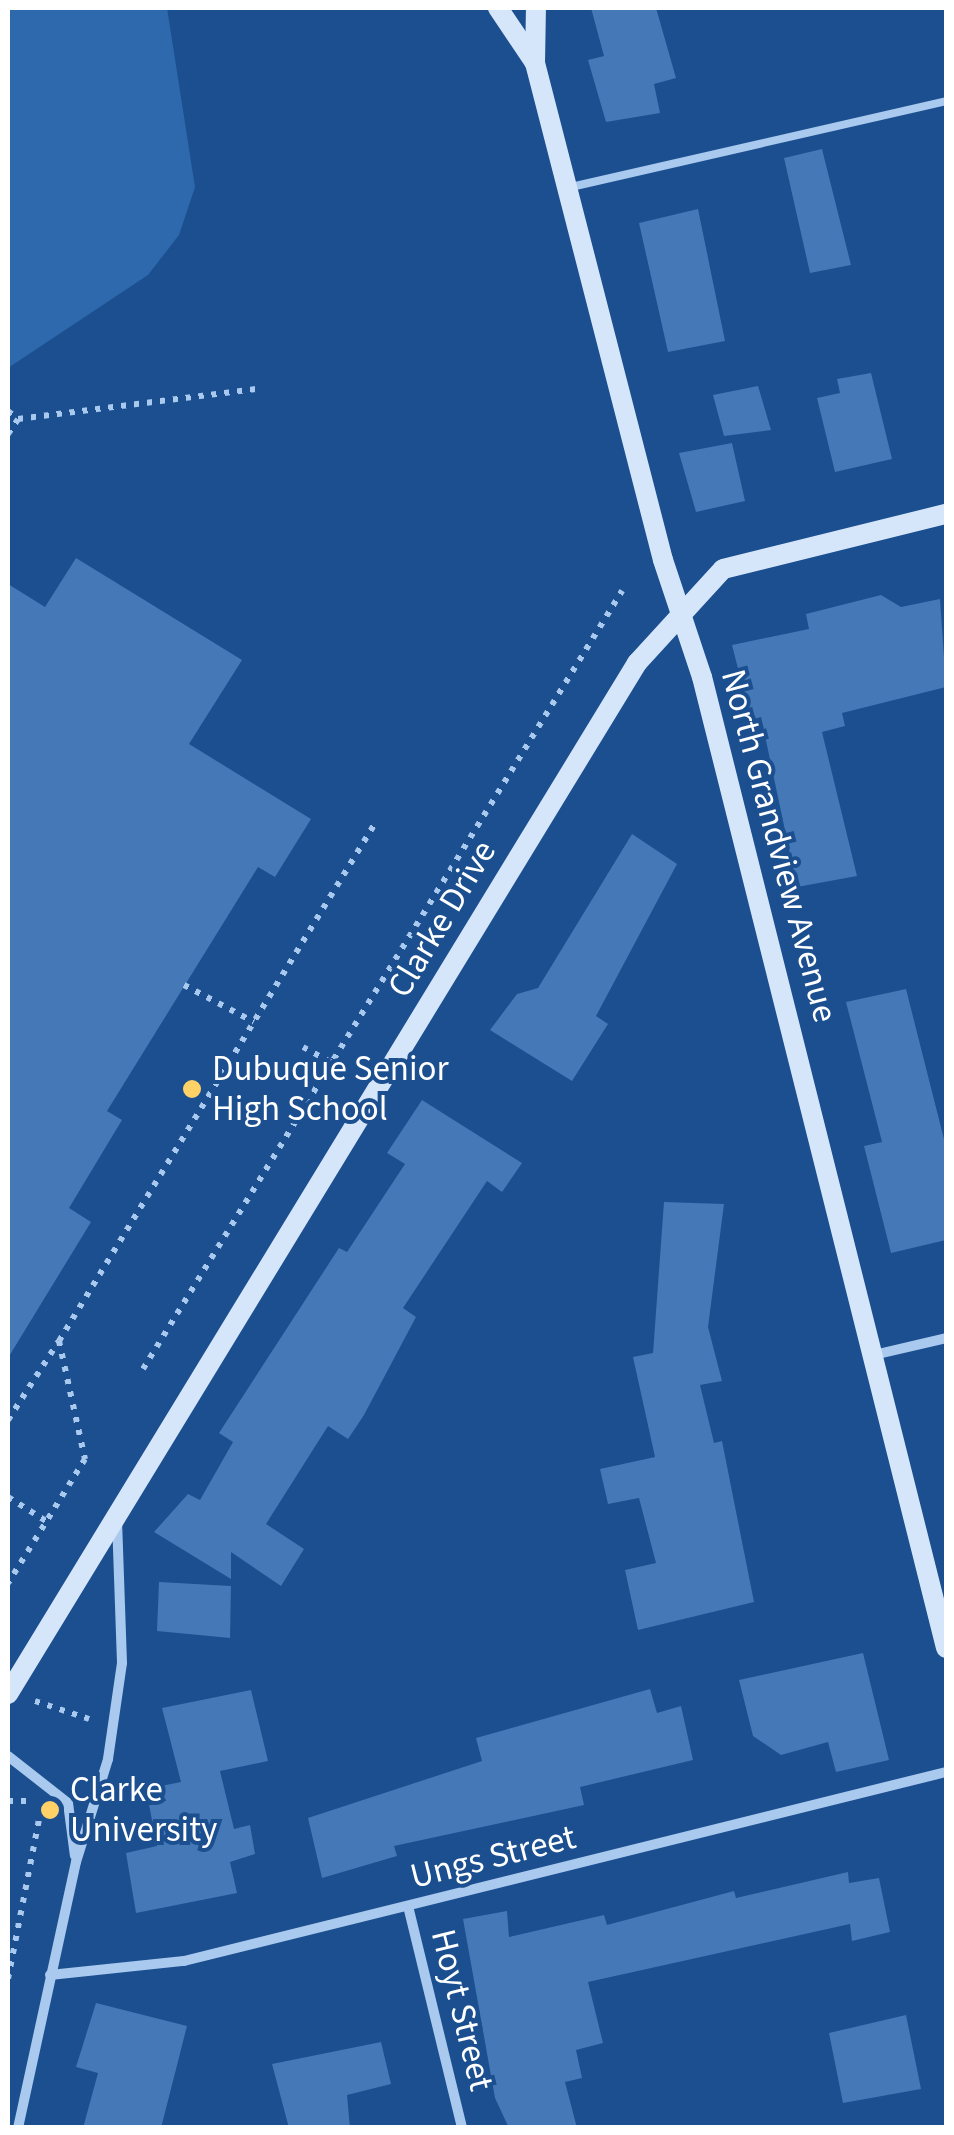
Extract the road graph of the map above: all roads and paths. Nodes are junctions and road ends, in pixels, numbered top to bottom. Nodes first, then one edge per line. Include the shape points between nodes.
1 (498, 8) edge
2 (536, 8) edge
3 (535, 64) junction
4 (946, 101) edge
5 (569, 188) junction
6 (262, 388) dead end
7 (8, 411) edge
8 (18, 419) junction
9 (8, 434) edge
10 (946, 514) edge
11 (622, 591) dead end
12 (680, 612) junction
13 (374, 825) dead end
14 (184, 985) dead end
15 (254, 1022) junction
16 (303, 1047) dead end
17 (332, 1063) junction
18 (946, 1338) edge
19 (59, 1342) junction
20 (878, 1354) junction
21 (143, 1369) dead end
22 (8, 1420) edge
23 (8, 1497) edge
24 (117, 1514) junction
25 (46, 1521) junction
26 (8, 1583) edge
27 (946, 1648) edge
28 (8, 1694) edge
29 (34, 1701) dead end
30 (89, 1718) dead end
31 (8, 1756) edge
32 (946, 1772) edge
33 (8, 1802) edge
34 (76, 1862) junction
35 (408, 1906) junction
36 (50, 1975) junction
37 (8, 1979) edge
38 (18, 2128) edge
39 (462, 2128) edge

1 - 3 street, North Grandview Avenue
2 - 3 street, North Grandview Avenue
3 - 5 street, North Grandview Avenue
4 - 5 lane
5 - 12 street, North Grandview Avenue
6 - 8 path
7 - 8 path
8 - 9 path
10 - 12 street, Clarke Drive via 723,568
11 - 17 path
12 - 20 street, North Grandview Avenue
12 - 24 street, Clarke Drive via 627,680
13 - 15 path
14 - 15 path
15 - 19 path
16 - 17 path
17 - 21 path
18 - 20 street
19 - 22 path
19 - 25 path via 85,1459
20 - 27 street, North Grandview Avenue
23 - 25 path
24 - 28 street, Clarke Drive
24 - 34 street via 122,1662 108,1758
25 - 26 path
29 - 30 path
31 - 34 street via 68,1803
32 - 35 street, Ungs Street
33 - 37 path via 40,1803 40,1818
34 - 36 street
35 - 36 street, Ungs Street via 184,1961
35 - 39 street, Hoyt Street
36 - 38 street

